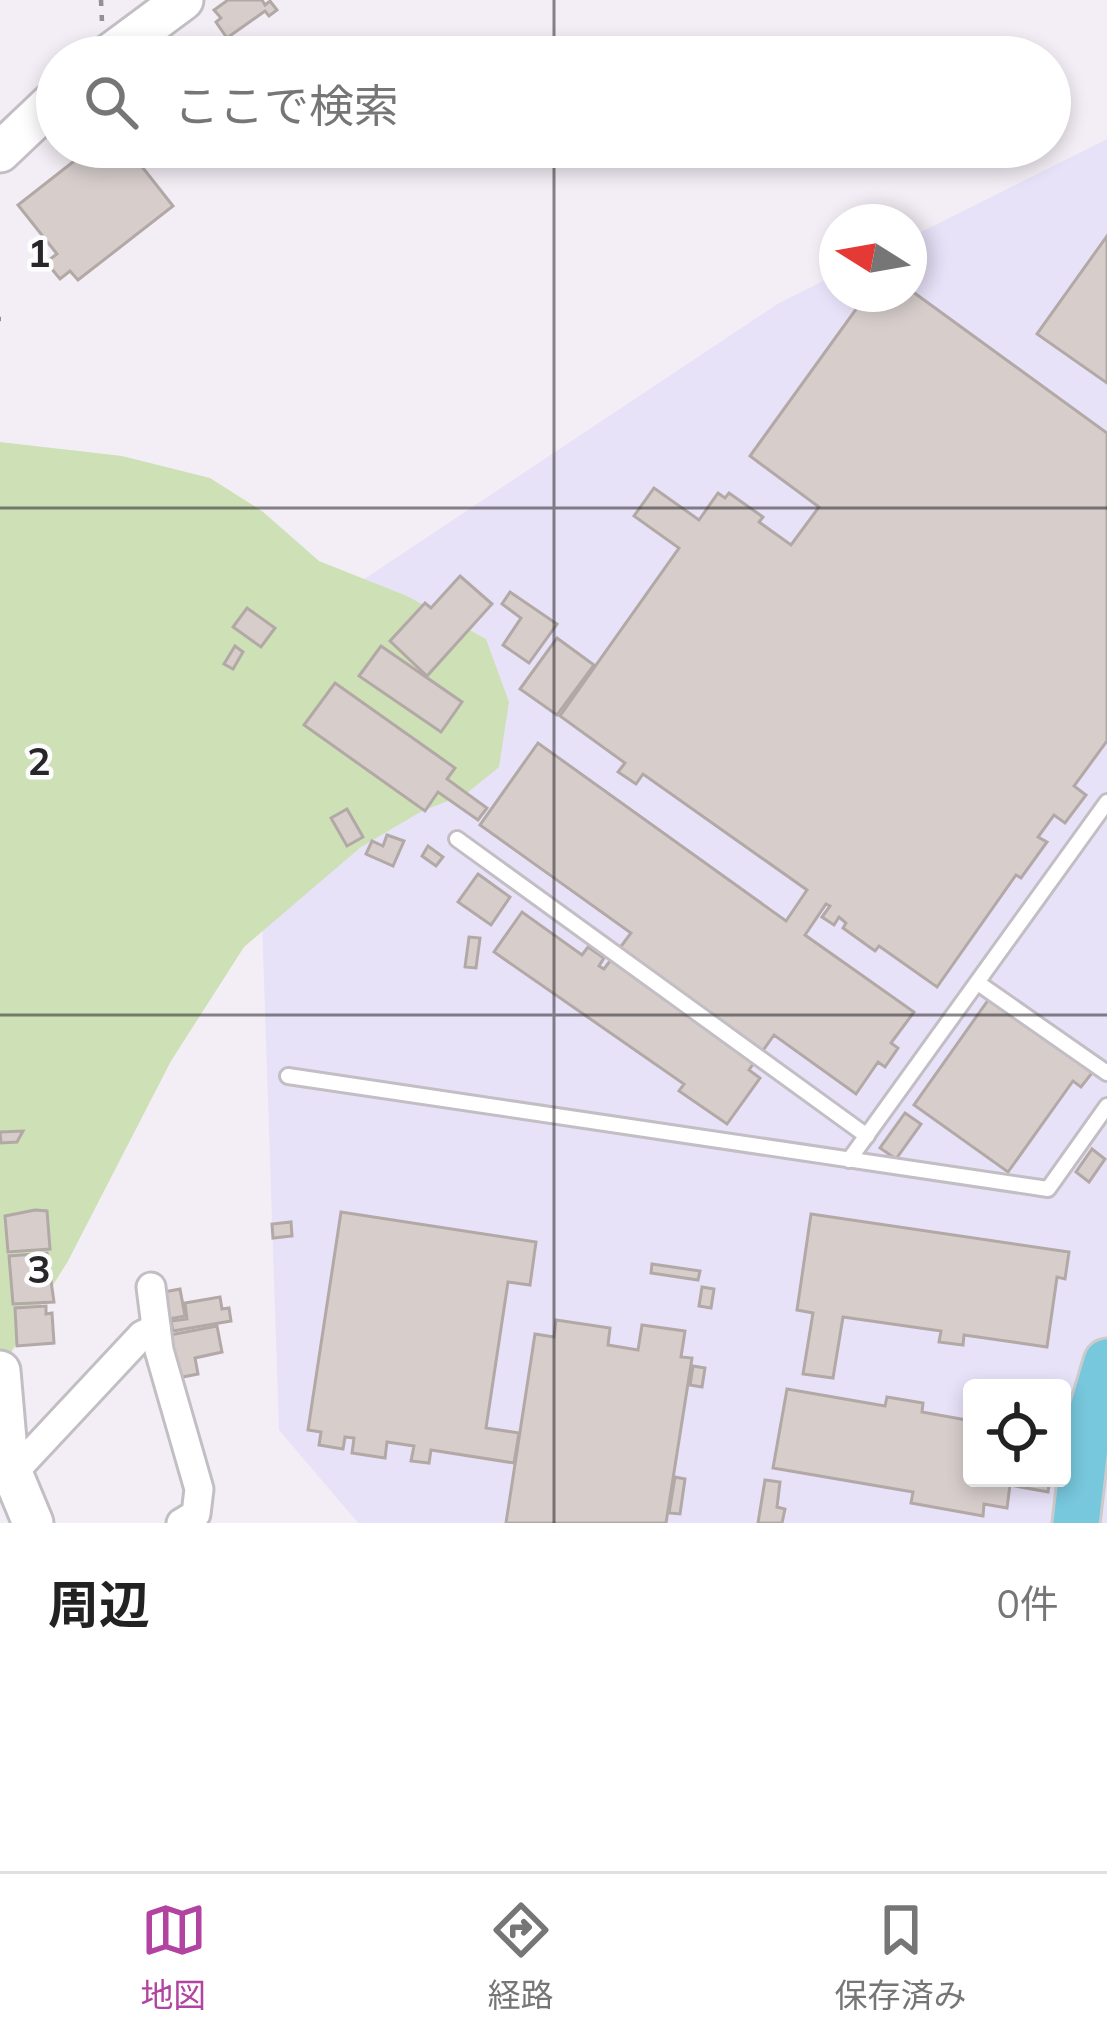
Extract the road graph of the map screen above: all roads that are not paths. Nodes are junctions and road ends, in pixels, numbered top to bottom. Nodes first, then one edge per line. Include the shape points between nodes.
1 (183, 0) edge
2 (134, 36) edge
3 (36, 118) edge
4 (0, 152) edge
5 (1107, 802) edge
6 (457, 838) dead end
7 (978, 983) junction
8 (1107, 1073) edge
9 (288, 1076) dead end
10 (1107, 1106) edge
11 (866, 1136) junction
12 (849, 1160) junction
13 (151, 1287) dead end
14 (156, 1328) junction
15 (1107, 1362) edge
16 (0, 1371) edge
17 (7, 1466) edge
18 (33, 1523) edge
19 (182, 1523) edge
20 (1076, 1523) edge

1 - 2 street
3 - 4 street
5 - 7 lane
6 - 11 lane
7 - 8 lane
7 - 11 lane
9 - 12 lane
10 - 12 lane via 1048,1189
11 - 12 lane
13 - 14 street
14 - 17 street
14 - 19 street via 199,1489 196,1514
15 - 20 main road via 1087,1429
16 - 17 street
17 - 18 street

